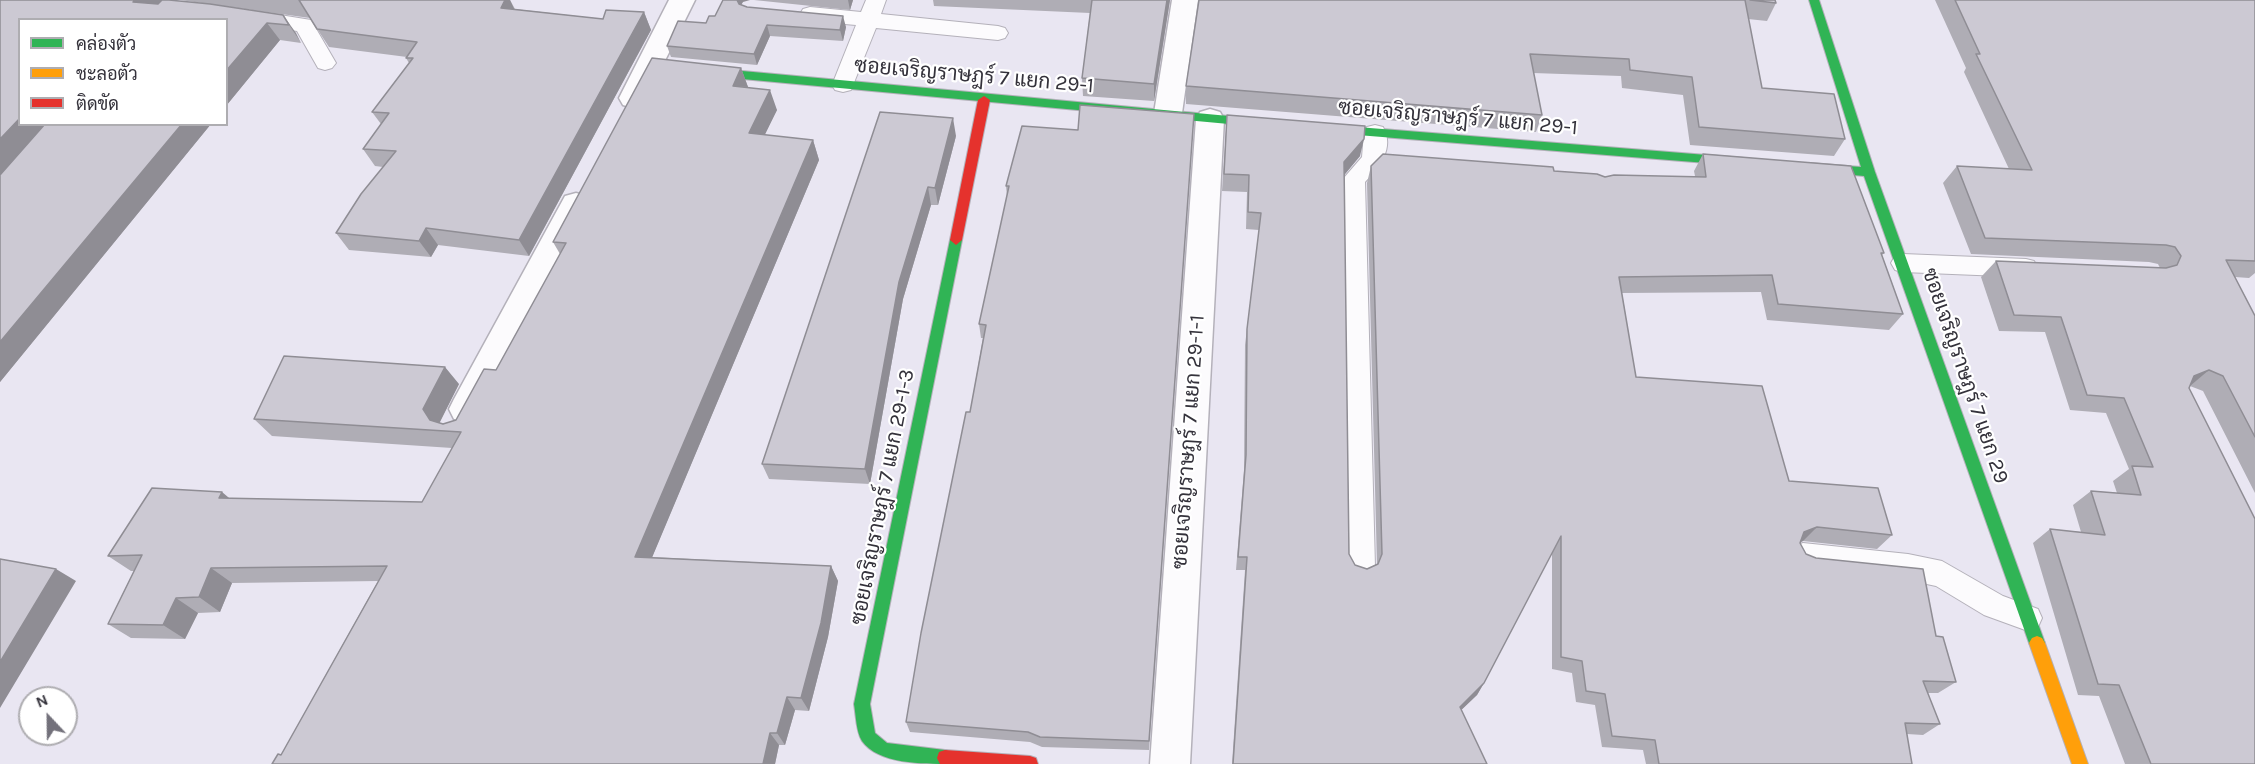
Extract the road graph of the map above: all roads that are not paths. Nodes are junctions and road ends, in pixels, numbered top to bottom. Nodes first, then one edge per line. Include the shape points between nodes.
1 (682, 0) edge
2 (1185, 0) edge
3 (1814, 0) edge
4 (873, 10) edge
5 (786, 12) edge
6 (237, 16) edge
7 (998, 33) dead end
8 (325, 63) dead end
9 (684, 69) edge
10 (843, 85) junction
11 (984, 100) junction
12 (1168, 113) junction
13 (622, 119) edge
14 (1210, 119) junction
15 (1281, 125) edge
16 (1305, 127) edge
17 (1375, 133) junction
18 (1762, 164) edge
19 (1798, 166) edge
20 (1869, 172) junction
21 (588, 182) edge
22 (1903, 263) junction
23 (2044, 269) edge
24 (457, 425) edge
25 (1803, 556) edge
26 (1361, 567) edge
27 (2028, 618) junction
28 (968, 762) edge
29 (1030, 764) edge
30 (1170, 764) edge
31 (2080, 764) edge

1 - 13 street via 656,66
2 - 12 street
3 - 20 street, ซอยเจริญราษฎร์ 7 แยก 29
4 - 5 lane
4 - 7 lane
4 - 10 lane
6 - 8 lane via 304,25
9 - 10 street, ซอยเจริญราษฎร์ 7 แยก 29-1
10 - 11 street, ซอยเจริญราษฎร์ 7 แยก 29-1
11 - 12 street, ซอยเจริญราษฎร์ 7 แยก 29-1
11 - 28 street, ซอยเจริญราษฎร์ 7 แยก 29-1-3 via 862,705 868,737 884,751
12 - 14 street, ซอยเจริญราษฎร์ 7 แยก 29-1
14 - 15 street, ซอยเจริญราษฎร์ 7 แยก 29-1
14 - 30 street, ซอยเจริญราษฎร์ 7 แยก 29-1-1
16 - 17 street, ซอยเจริญราษฎร์ 7 แยก 29-1
17 - 18 street, ซอยเจริญราษฎร์ 7 แยก 29-1
17 - 26 lane via 1385,161 1354,179
19 - 20 street
20 - 22 street, ซอยเจริญราษฎร์ 7 แยก 29
21 - 24 street
22 - 23 lane
22 - 27 street, ซอยเจริญราษฎร์ 7 แยก 29
25 - 27 lane via 1942,574 1994,606
27 - 31 street, ซอยเจริญราษฎร์ 7 แยก 29
28 - 29 street, ซอยเจริญราษฎร์ 7 แยก 29-1-3

